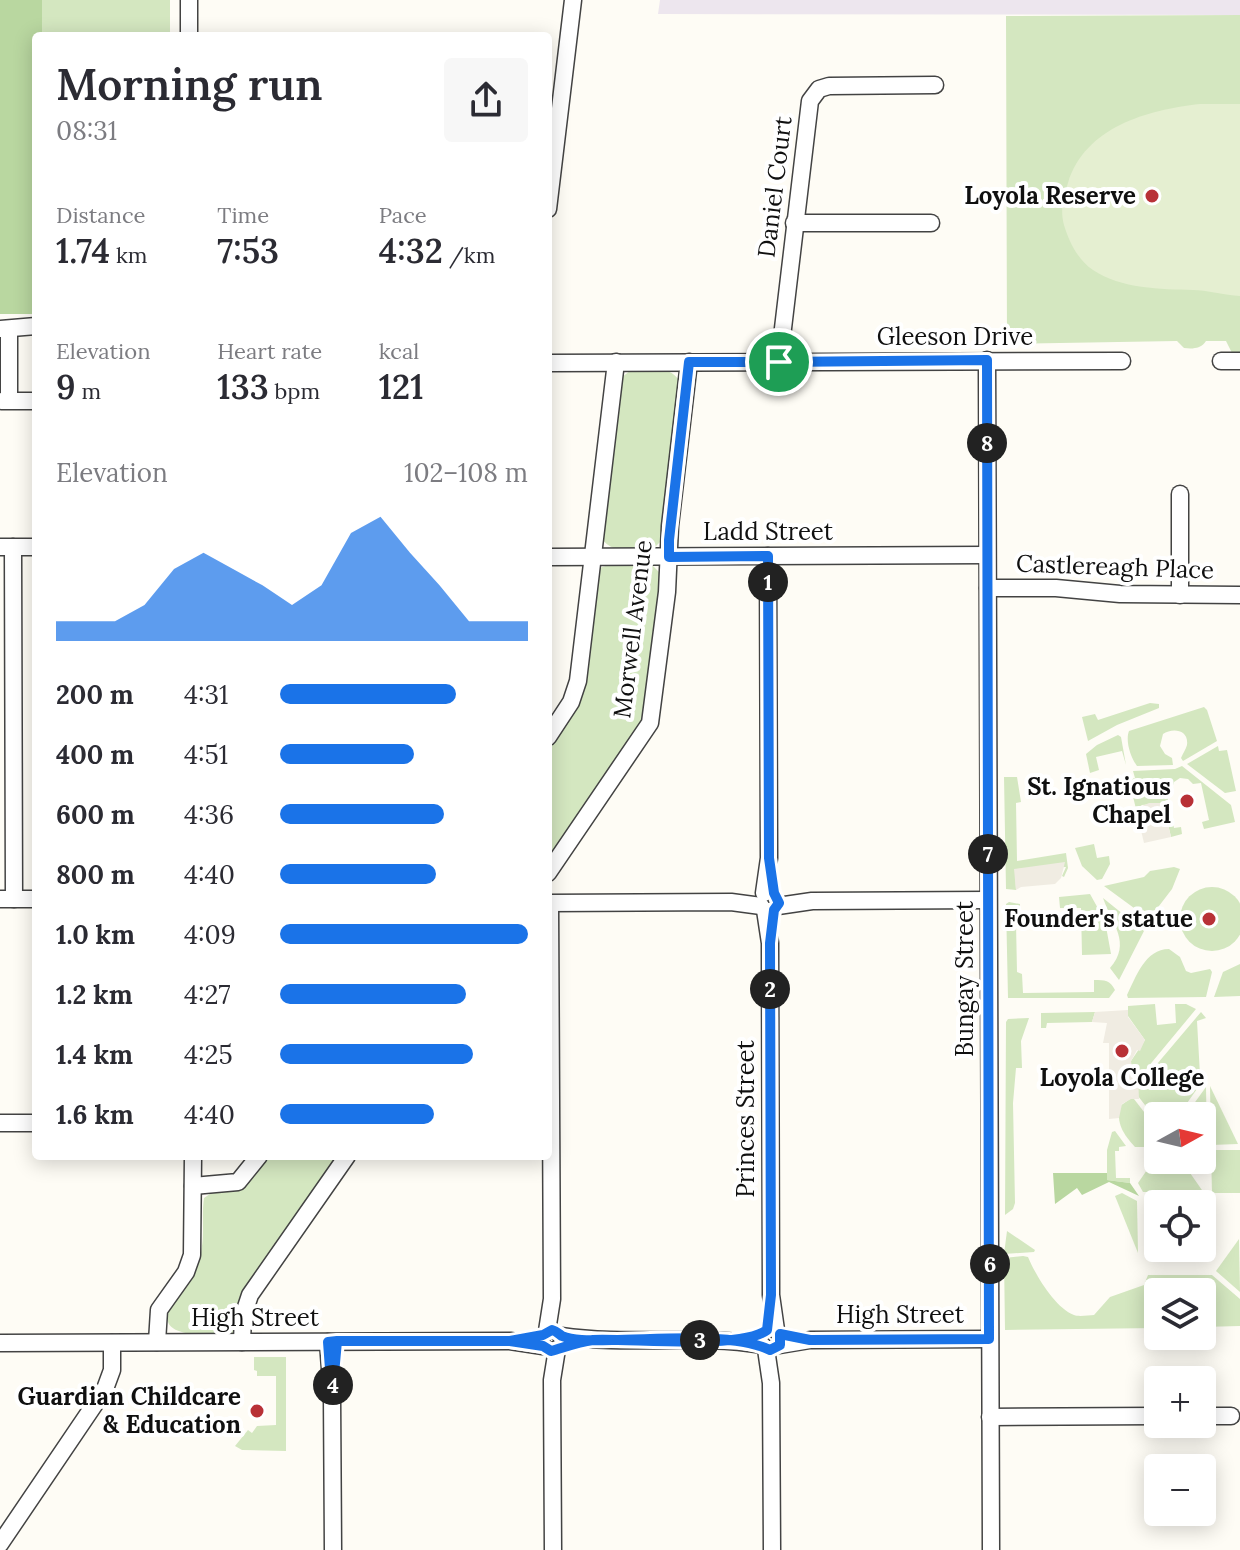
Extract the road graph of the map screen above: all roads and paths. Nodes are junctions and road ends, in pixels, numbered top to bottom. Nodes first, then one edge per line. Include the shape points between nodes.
1 (189, 0) edge
2 (573, 0) edge
3 (189, 32) edge
4 (935, 85) dead end
5 (554, 103) edge
6 (552, 138) edge
7 (794, 223) junction
8 (931, 223) dead end
9 (32, 326) edge
10 (4, 329) edge
11 (987, 360) junction
12 (1122, 361) dead end
13 (1221, 361) dead end
14 (1240, 361) edge
15 (616, 362) junction
16 (689, 362) junction
17 (779, 362) junction
18 (552, 363) edge
19 (4, 400) edge
20 (32, 401) edge
21 (1180, 494) dead end
22 (7, 547) edge
23 (32, 547) edge
24 (987, 555) junction
25 (768, 556) junction
26 (552, 557) edge
27 (592, 557) junction
28 (669, 557) junction
29 (988, 588) junction
30 (1180, 595) junction
31 (1240, 595) edge
32 (552, 731) edge
33 (552, 867) edge
34 (7, 899) edge
35 (32, 899) edge
36 (988, 900) junction
37 (769, 901) junction
38 (552, 903) edge
39 (0, 1123) edge
40 (32, 1123) edge
41 (193, 1160) edge
42 (256, 1160) edge
43 (344, 1160) edge
44 (551, 1160) edge
45 (193, 1186) junction
46 (771, 1339) junction
47 (989, 1339) junction
48 (552, 1340) junction
49 (157, 1342) junction
50 (242, 1342) junction
51 (332, 1342) junction
52 (0, 1343) edge
53 (112, 1343) junction
54 (1144, 1416) edge
55 (1216, 1416) edge
56 (1231, 1416) dead end
57 (990, 1417) junction
58 (0, 1544) edge
59 (333, 1550) edge
60 (553, 1550) edge
61 (772, 1550) edge
62 (991, 1550) edge

1 - 3 street
2 - 5 street
4 - 7 street, Daniel Court via 829,86 816,92 808,109
5 - 6 street
7 - 8 street
7 - 17 street, Daniel Court
9 - 10 street
10 - 19 street
11 - 12 street, Gleeson Drive
11 - 17 street, Gleeson Drive
11 - 24 street, Bungay Street
13 - 14 street
15 - 16 street, Gleeson Drive
15 - 18 street, Gleeson Drive
15 - 27 street, Morwell Avenue
16 - 17 street, Gleeson Drive
16 - 28 street, Morwell Avenue
19 - 20 street
21 - 30 street
22 - 23 street
22 - 34 street
24 - 25 street, Ladd Street
24 - 29 street, Bungay Street
25 - 28 street, Ladd Street
25 - 37 street, Princes Street
26 - 27 street, Ladd Street
27 - 28 street, Ladd Street
27 - 32 street, Morwell Avenue via 576,689
28 - 33 street, Morwell Avenue via 650,723
29 - 30 street, Castlereagh Place
29 - 36 street, Bungay Street
30 - 31 street, Castlereagh Place
34 - 35 street
36 - 37 street
36 - 47 street, Bungay Street
37 - 38 street
37 - 46 street, Princes Street
39 - 40 street
41 - 45 street
42 - 45 street via 238,1182
43 - 50 street via 250,1295
44 - 48 street
45 - 49 street via 192,1255 159,1310
46 - 47 street, High Street
46 - 48 street, High Street
46 - 61 street, Princes Street
47 - 57 street, Bungay Street
48 - 51 street, High Street
48 - 60 street
49 - 50 street, High Street
49 - 53 street, High Street
50 - 51 street, High Street
51 - 59 street
52 - 53 street, High Street
53 - 58 street via 112,1370 105,1389
54 - 57 street
55 - 56 street
57 - 62 street, Bungay Street

